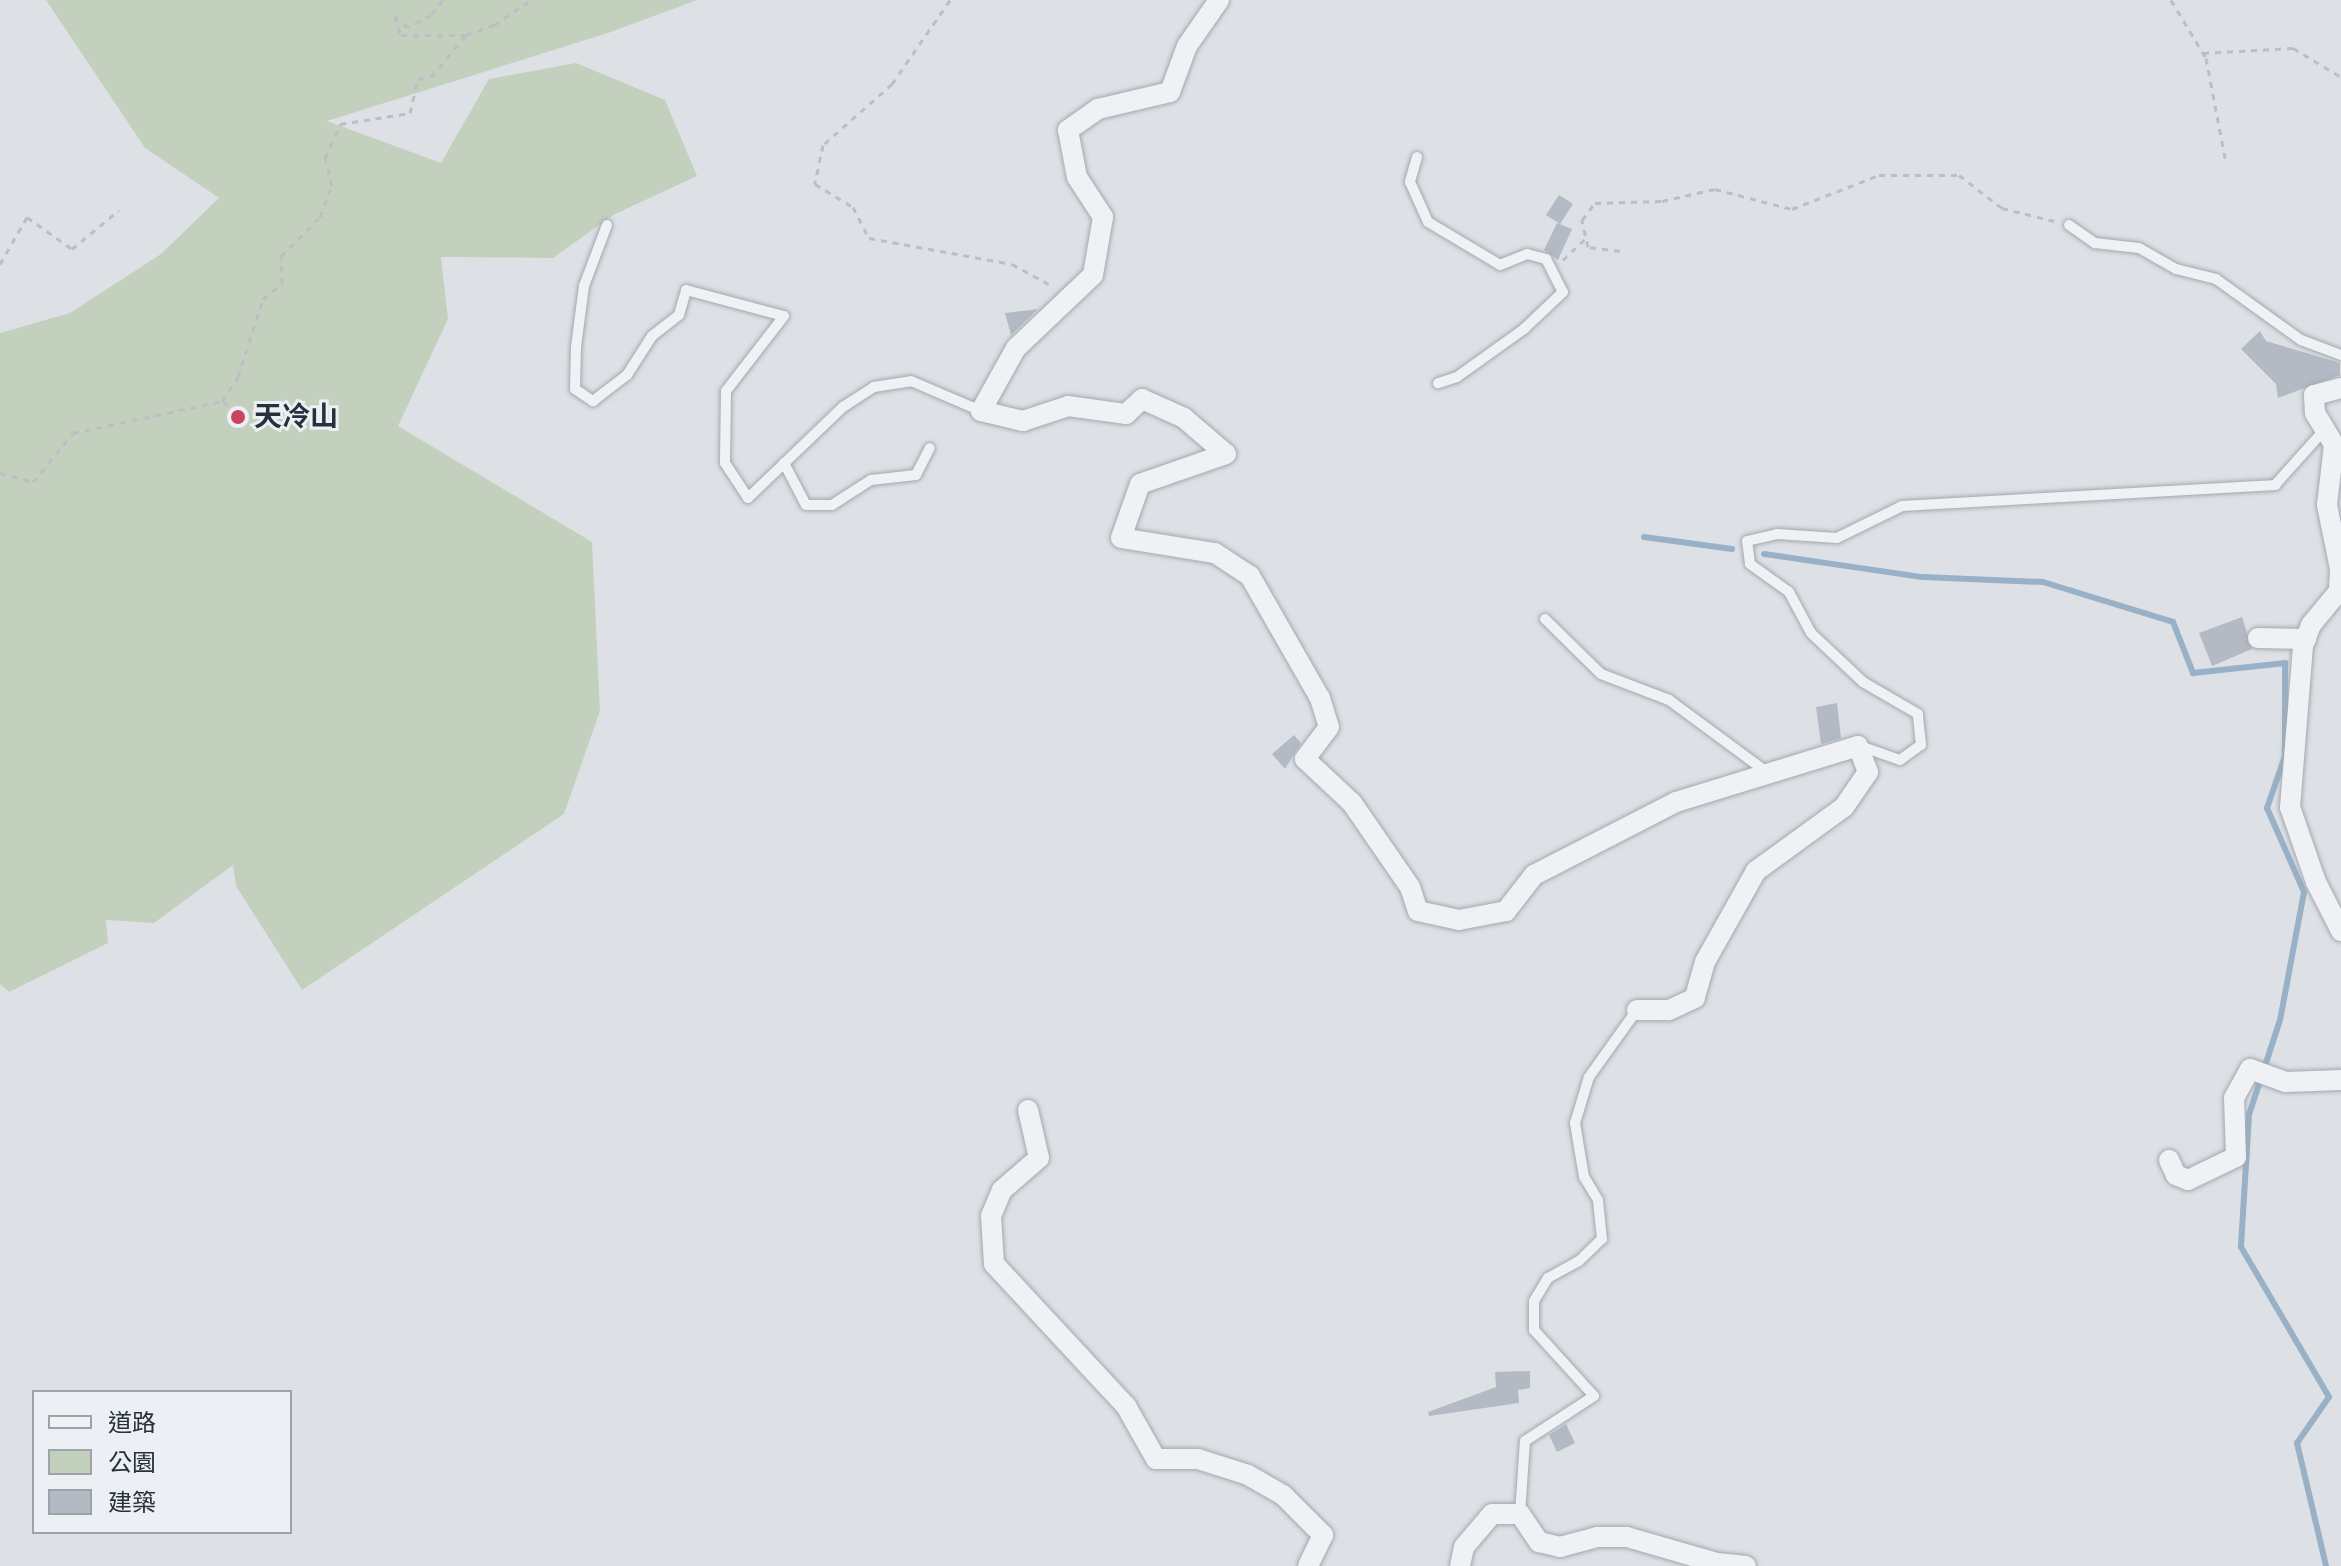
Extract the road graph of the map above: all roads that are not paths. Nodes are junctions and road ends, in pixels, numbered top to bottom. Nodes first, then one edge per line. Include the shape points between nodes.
1 (1219, 0) edge
2 (1417, 157) dead end
3 (607, 225) dead end
4 (2069, 225) road end
5 (2341, 355) edge
6 (1438, 383) dead end
7 (2341, 388) edge
8 (981, 411) junction
9 (2325, 429) junction
10 (930, 448) dead end
11 (784, 463) junction
12 (1545, 619) dead end
13 (2258, 638) dead end
14 (2306, 639) junction
15 (1858, 746) junction
16 (1772, 775) junction
17 (2341, 931) edge
18 (1637, 1010) joint
19 (2341, 1080) edge
20 (1028, 1110) dead end
21 (2169, 1160) dead end
22 (1520, 1514) junction
23 (1308, 1566) edge
24 (1460, 1566) edge
25 (1746, 1566) edge

1 - 8 street via 1187,46 1170,92 1098,109 1068,130 1077,177 1103,217 1093,275 1016,348
2 - 6 lane via 1410,182 1428,222 1500,265 1527,254 1546,259 1563,292 1524,329 1457,377
3 - 11 lane via 584,286 575,389 593,401 627,375 652,336 679,315 686,290 784,316 726,391 725,463 748,498
4 - 5 lane via 2095,243 2139,248 2176,269 2216,279 2301,340
7 - 9 street via 2314,395
8 - 11 lane via 911,381 874,387 843,407
8 - 16 street via 1023,421 1068,406 1126,414 1142,399 1184,418 1226,454 1140,484 1121,538 1215,553 1250,576 1320,698 1329,727 1305,759 1352,803 1410,887 1418,911 1459,920 1506,911 1534,875 1676,802
9 - 14 street via 2334,445 2327,505 2340,569 2339,591
9 - 15 lane via 2275,485 1902,506 1837,538 1777,534 1747,541 1750,564 1789,592 1811,633 1863,682 1918,714 1921,745 1900,760
10 - 11 lane via 916,475 871,480 832,505 806,505
12 - 16 lane via 1601,674 1669,700
13 - 14 street
14 - 17 street via 2290,807 2316,882
15 - 16 street
15 - 18 street via 1868,772 1844,807 1756,871 1705,962 1695,998 1669,1010
18 - 22 lane via 1589,1077 1575,1123 1584,1177 1598,1200 1602,1239 1579,1261 1548,1278 1534,1301 1534,1330 1594,1396 1525,1441
19 - 21 street via 2286,1082 2258,1071 2234,1098 2236,1157 2188,1180 2176,1175
20 - 23 street via 1039,1158 1002,1190 991,1216 994,1264 1126,1406 1156,1459 1198,1459 1248,1475 1283,1495 1323,1535
22 - 24 street via 1492,1514 1464,1547
22 - 25 street via 1539,1542 1560,1547 1597,1537 1627,1537 1707,1561

